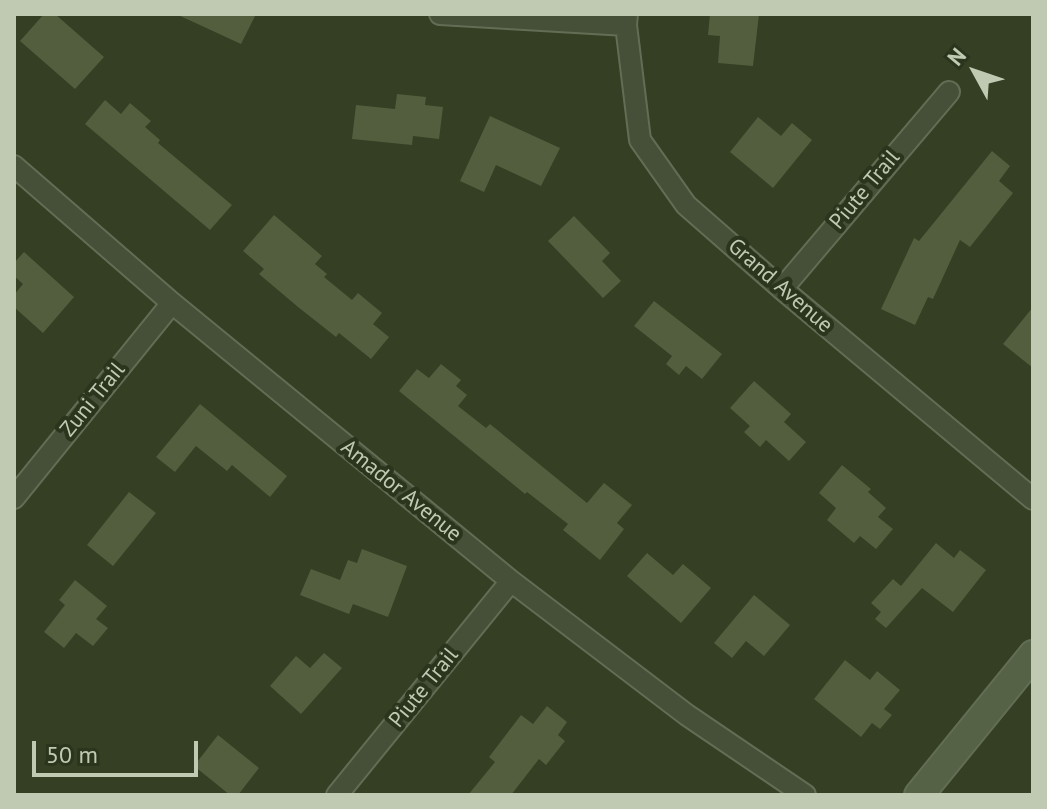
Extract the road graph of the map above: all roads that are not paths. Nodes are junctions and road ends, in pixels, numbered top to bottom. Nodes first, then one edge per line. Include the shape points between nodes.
1 (440, 14) edge
2 (627, 19) edge
3 (949, 92) dead end
4 (14, 166) edge
5 (782, 289) junction
6 (172, 303) junction
7 (14, 498) edge
8 (1033, 499) edge
9 (511, 581) junction
10 (1033, 655) edge
11 (337, 795) edge
12 (805, 795) edge
13 (919, 795) edge

1 - 2 street
2 - 5 street, Grand Avenue via 640,140 686,205
3 - 5 street, Piute Trail
4 - 6 street, Amador Avenue
5 - 8 street, Grand Avenue
6 - 7 street, Zuni Trail
6 - 9 street, Amador Avenue
9 - 11 street, Piute Trail
9 - 12 street, Amador Avenue via 687,715
10 - 13 street

